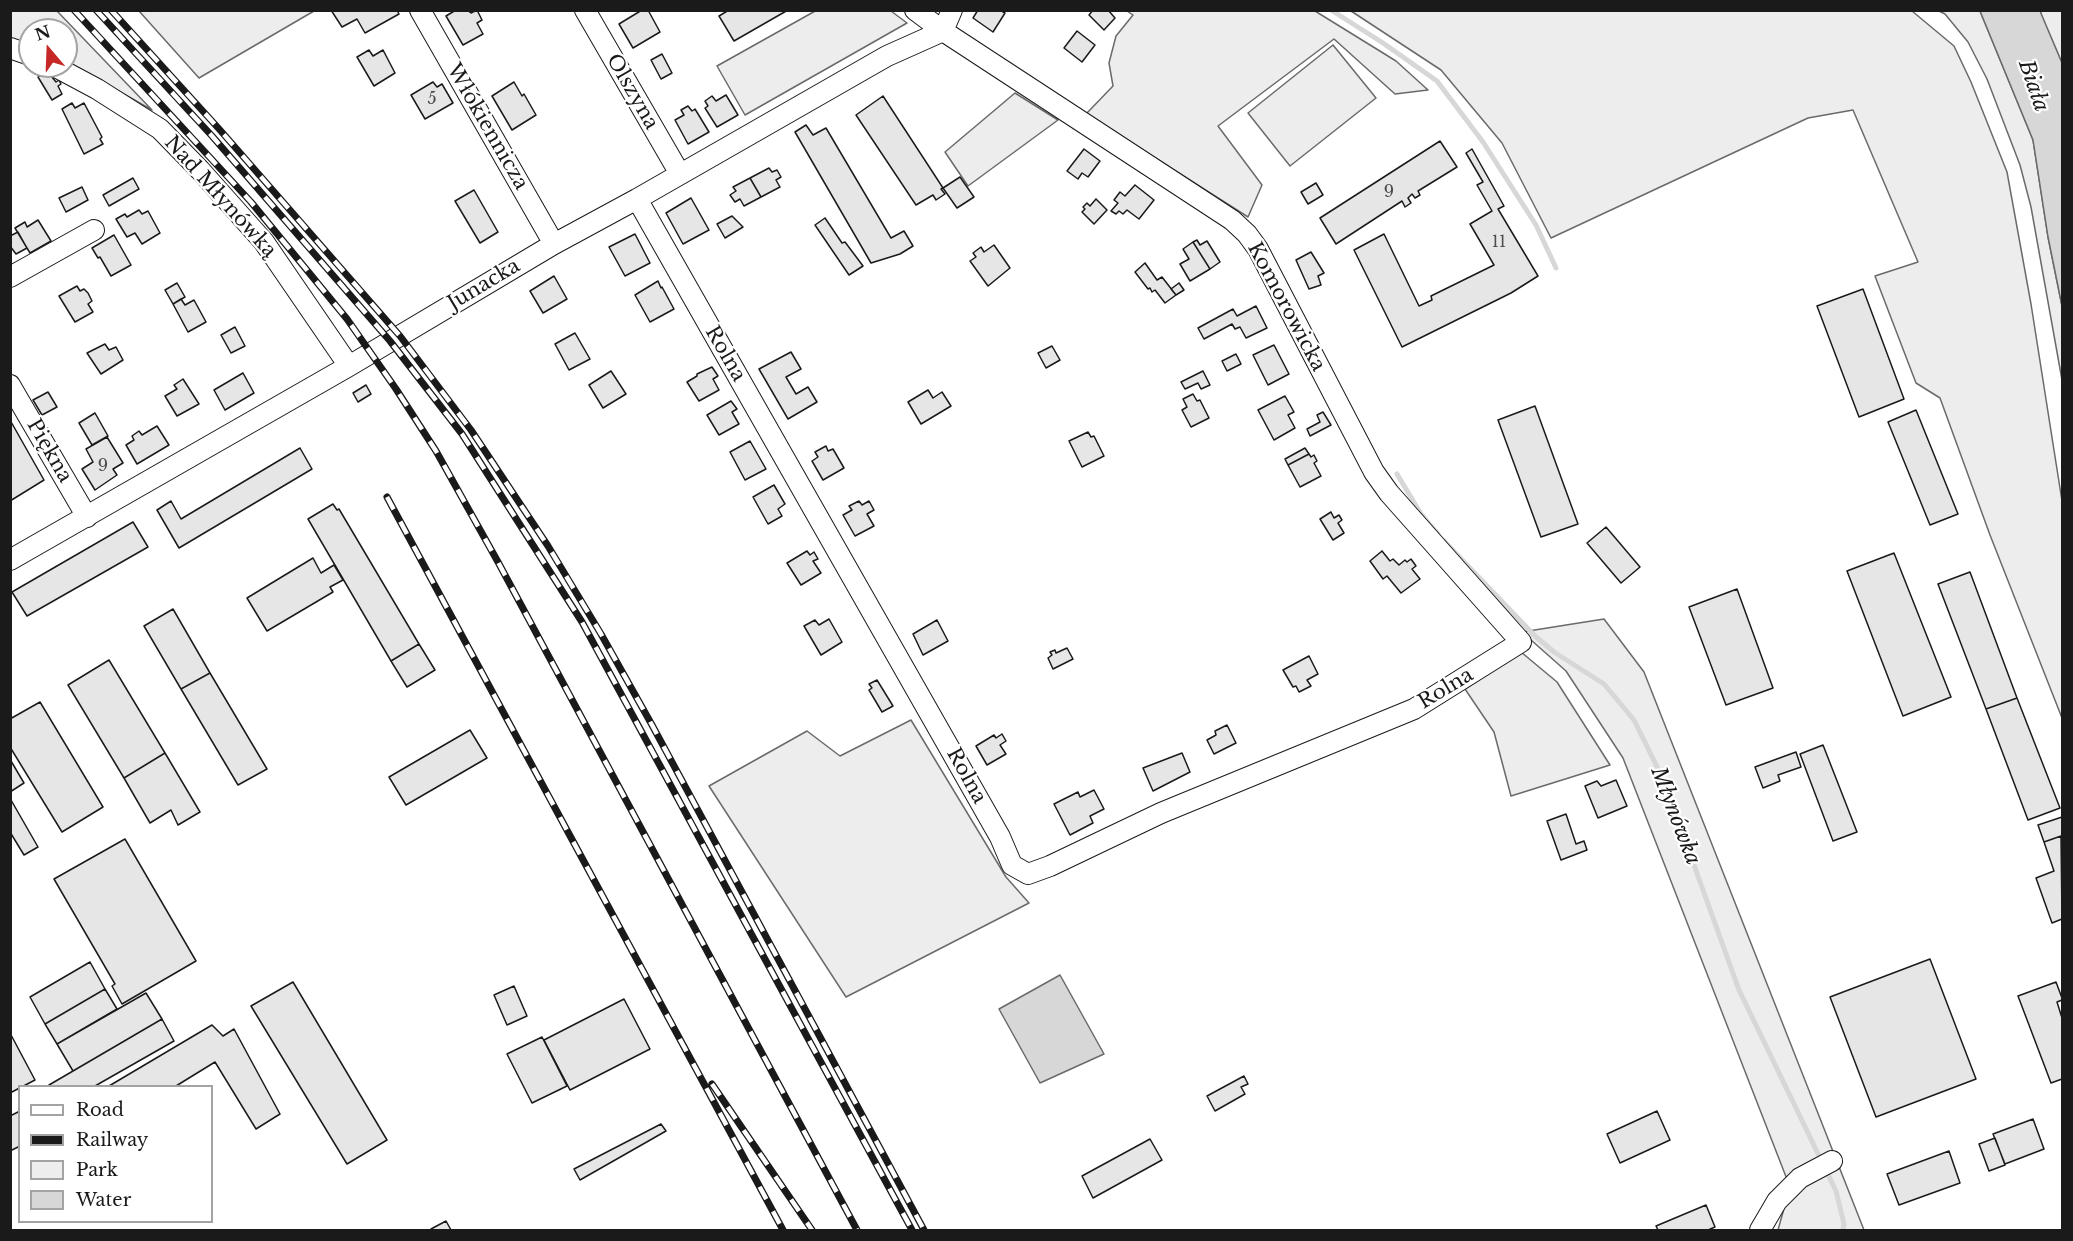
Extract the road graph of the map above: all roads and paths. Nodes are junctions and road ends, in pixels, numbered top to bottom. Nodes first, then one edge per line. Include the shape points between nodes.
1 (420, 10) edge
2 (585, 10) edge
3 (915, 10) edge
4 (952, 10) edge
5 (943, 31) junction
6 (76, 78) edge
7 (680, 174) junction
8 (637, 199) junction
9 (94, 230) dead end
10 (554, 244) junction
11 (10, 277) edge
12 (349, 366) junction
13 (10, 385) edge
14 (87, 517) junction
15 (10, 560) edge
16 (1521, 642) joint
17 (1832, 1161) dead end
18 (1760, 1230) edge

1 - 10 street, Włókiennicza
2 - 7 street, Olszyna
3 - 5 street, Komorowicka
4 - 5 street
5 - 7 street, Junacka via 887,56
5 - 16 street, Komorowicka via 1232,220 1247,234 1374,472
6 - 12 street, Nad Młynówką via 160,129 200,170 264,242
7 - 8 street, Junacka
8 - 10 street, Junacka
8 - 16 street, Rolna via 995,827 1012,865 1028,873 1050,866 1161,813 1414,709
9 - 11 street
10 - 12 street, Junacka
12 - 14 street, Junacka
13 - 14 street, Piękna
14 - 15 street, Junacka
17 - 18 street via 1800,1179 1778,1201

